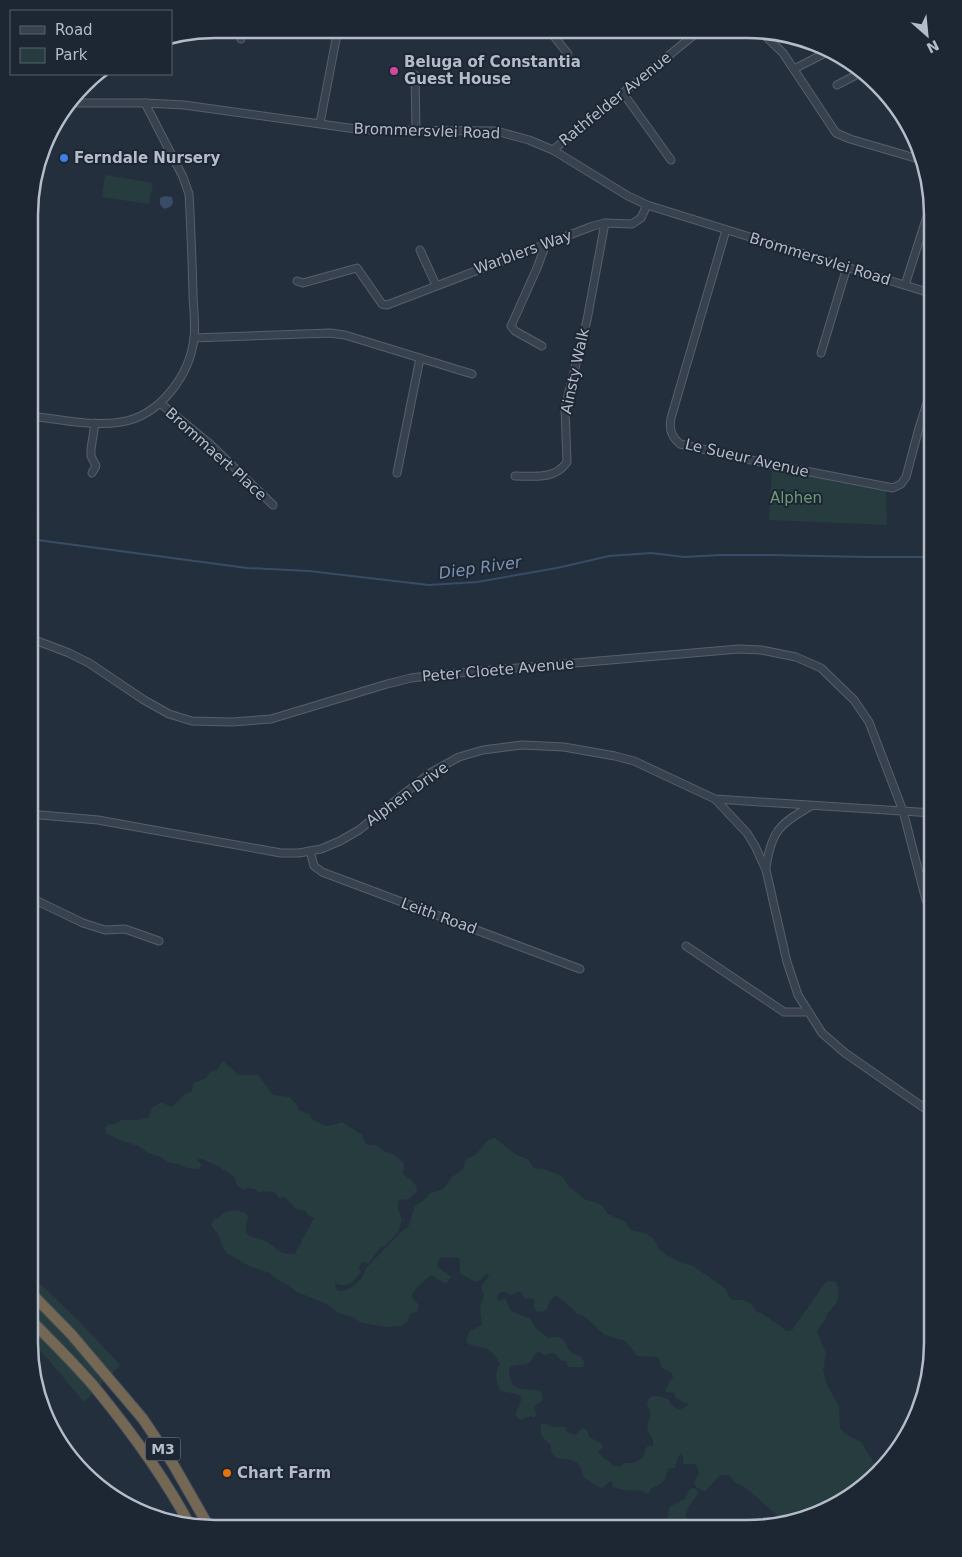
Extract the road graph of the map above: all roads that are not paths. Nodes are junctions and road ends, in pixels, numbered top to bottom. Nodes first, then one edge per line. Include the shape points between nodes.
1 (336, 38) edge
2 (555, 38) edge
3 (690, 38) edge
4 (768, 39) edge
5 (568, 54) dead end
6 (822, 54) edge
7 (794, 69) junction
8 (415, 75) dead end
9 (856, 75) edge
10 (837, 85) dead end
11 (622, 93) junction
12 (78, 103) edge
13 (145, 103) junction
14 (320, 123) junction
15 (416, 131) junction
16 (552, 150) junction
17 (915, 158) edge
18 (671, 160) dead end
19 (647, 205) junction
20 (605, 223) junction
21 (925, 223) edge
22 (726, 230) junction
23 (546, 244) junction
24 (420, 250) dead end
25 (847, 267) junction
26 (297, 281) dead end
27 (436, 285) junction
28 (905, 285) junction
29 (925, 291) edge
30 (194, 338) junction
31 (542, 346) dead end
32 (820, 353) dead end
33 (420, 358) junction
34 (472, 374) dead end
35 (160, 403) junction
36 (38, 417) edge
37 (925, 417) edge
38 (95, 423) junction
39 (397, 472) dead end
40 (92, 473) dead end
41 (515, 476) dead end
42 (273, 505) dead end
43 (38, 642) edge
44 (716, 799) junction
45 (811, 806) junction
46 (903, 812) junction
47 (925, 813) edge
48 (38, 815) edge
49 (310, 851) junction
50 (766, 870) junction
51 (925, 896) edge
52 (38, 900) edge
53 (159, 941) dead end
54 (686, 946) dead end
55 (580, 969) dead end
56 (808, 1012) junction
57 (925, 1108) edge
58 (38, 1301) edge
59 (38, 1328) edge
60 (185, 1517) edge
61 (204, 1519) edge

1 - 14 street
2 - 5 street
3 - 11 street, Rathfelder Avenue
4 - 7 street
6 - 7 street
7 - 17 street via 836,133
8 - 15 street
9 - 10 street
11 - 16 street, Rathfelder Avenue
11 - 18 street
12 - 13 street, Brommersvlei Road
13 - 14 street, Brommersvlei Road
13 - 30 street via 189,194
14 - 15 street, Brommersvlei Road via 363,130
15 - 16 street, Brommersvlei Road via 496,131
16 - 19 street, Brommersvlei Road
19 - 20 street, Warblers Way via 641,218 632,224
19 - 22 street, Brommersvlei Road
20 - 23 street, Warblers Way
20 - 41 street, Ainsty Walk via 587,320 565,408 567,462 562,469 544,477
21 - 28 street
22 - 25 street, Brommersvlei Road
22 - 37 street, Le Sueur Avenue via 670,418 670,432 675,440 680,444 769,464 893,488 906,477
23 - 27 street, Warblers Way
23 - 31 street via 511,326
24 - 27 street
25 - 28 street, Brommersvlei Road
25 - 32 street
26 - 27 street, Warblers Way via 302,283 358,268 382,304
28 - 29 street, Brommersvlei Road
30 - 33 street via 330,333
30 - 35 street via 186,370
33 - 34 street
33 - 39 street
35 - 38 street via 122,422
35 - 42 street, Brommaert Place via 210,444
36 - 38 street
38 - 40 street via 90,449 96,466
43 - 46 street, Peter Cloete Avenue via 89,663 170,714 192,721 232,722 271,719 411,678 739,649 778,653 821,668 854,700 869,722
44 - 45 street, Alphen Drive
44 - 49 street, Alphen Drive via 649,767 615,756 543,745 498,747 471,753 445,765 358,830 340,841
44 - 50 street via 747,833
45 - 46 street, Alphen Drive
45 - 50 street via 774,834
46 - 47 street, Alphen Drive
46 - 51 street, Peter Cloete Avenue
48 - 49 street, Alphen Drive via 98,820 281,853
49 - 55 street, Leith Road via 314,866 322,872
50 - 56 street via 786,962
52 - 53 street via 105,930 125,930
54 - 56 street via 784,1012
56 - 57 street via 822,1033 845,1053
58 - 61 highway, M3 via 72,1334 143,1419
59 - 60 highway, M3 via 96,1389 129,1430

